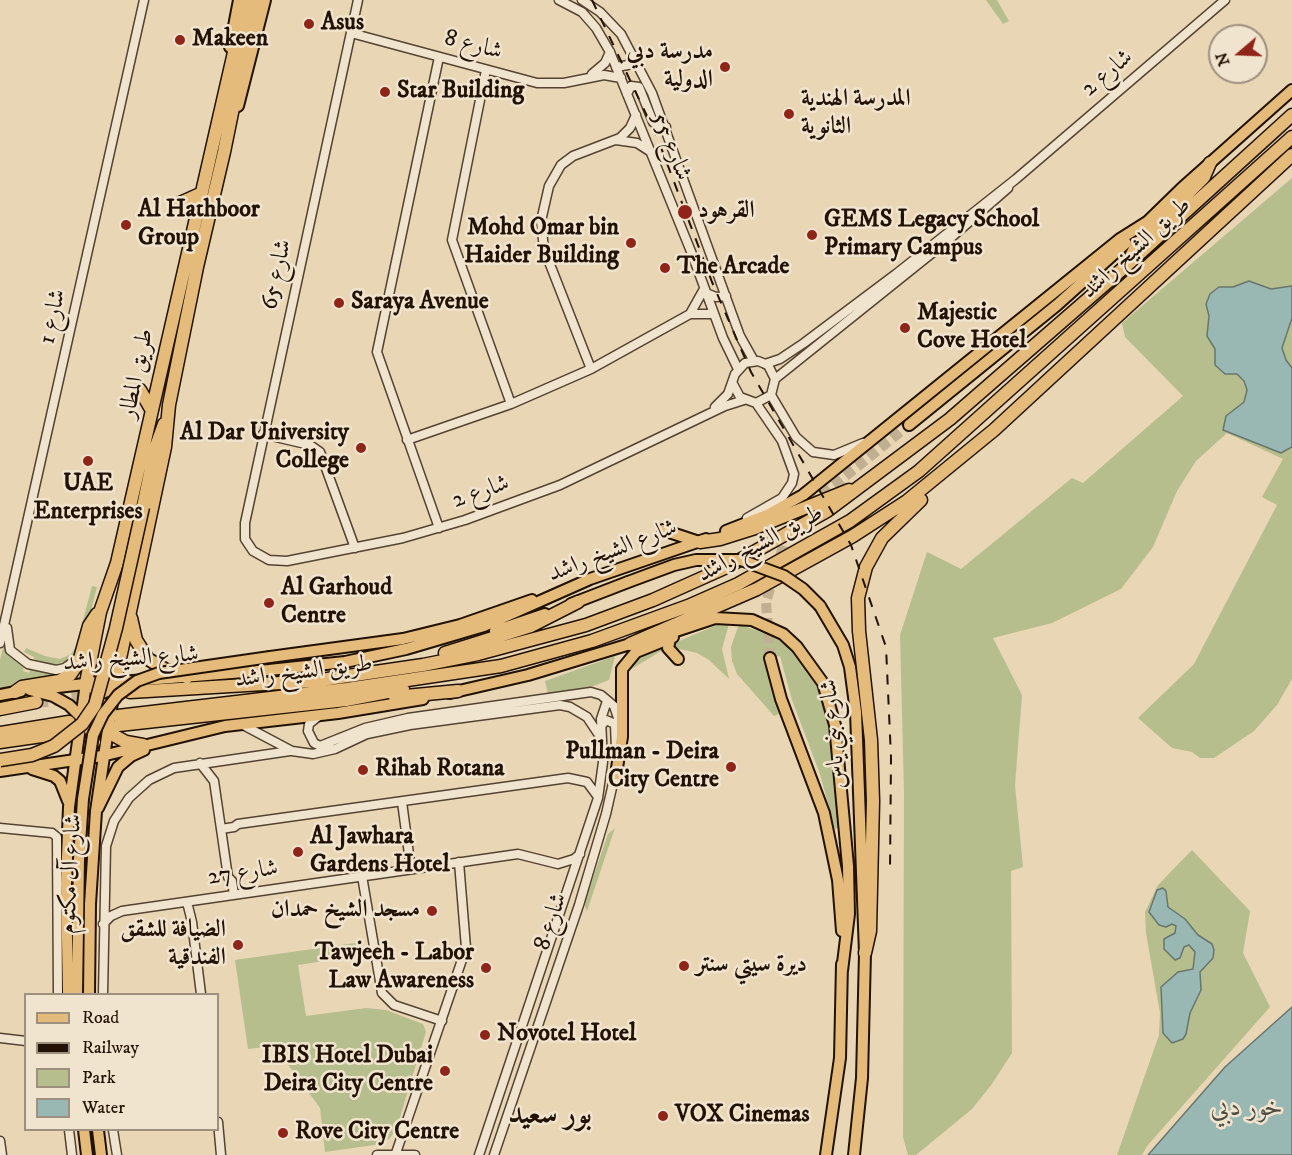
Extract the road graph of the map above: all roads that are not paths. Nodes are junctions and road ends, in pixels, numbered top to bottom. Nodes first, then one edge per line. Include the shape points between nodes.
1 (144, 0) edge
2 (239, 0) edge
3 (246, 0) edge
4 (255, 0) edge
5 (265, 0) edge
6 (358, 0) edge
7 (559, 0) edge
8 (582, 0) edge
9 (1225, 0) edge
10 (351, 33) junction
11 (610, 52) junction
12 (634, 56) junction
13 (439, 57) junction
14 (616, 67) junction
15 (486, 70) junction
16 (586, 77) junction
17 (621, 78) junction
18 (1292, 90) edge
19 (627, 94) junction
20 (636, 115) junction
21 (1292, 115) edge
22 (219, 117) junction
23 (666, 127) junction
24 (228, 131) junction
25 (1292, 137) edge
26 (615, 140) junction
27 (651, 152) junction
28 (1292, 155) edge
29 (1292, 162) edge
30 (1210, 163) junction
31 (1016, 178) junction
32 (1267, 181) junction
33 (200, 194) junction
34 (180, 203) dead end
35 (1147, 222) junction
36 (1127, 265) junction
37 (705, 291) junction
38 (726, 296) junction
39 (690, 314) junction
40 (714, 314) junction
41 (584, 353) junction
42 (754, 361) junction
43 (765, 364) junction
44 (591, 369) junction
45 (738, 369) junction
46 (576, 375) junction
47 (775, 380) junction
48 (733, 384) junction
49 (140, 390) dead end
50 (771, 395) junction
51 (744, 400) junction
52 (756, 403) junction
53 (511, 404) junction
54 (151, 410) junction
55 (168, 415) junction
56 (704, 416) junction
57 (909, 425) tunnel mouth
58 (994, 430) junction
59 (263, 435) junction
60 (407, 440) junction
61 (869, 441) junction
62 (956, 461) junction
63 (869, 481) junction
64 (850, 521) junction
65 (439, 528) junction
66 (663, 530) dead end
67 (732, 530) junction
68 (700, 542) junction
69 (355, 548) junction
70 (258, 555) joint
71 (153, 556) dead end
72 (117, 563) junction
73 (141, 566) junction
74 (564, 591) junction
75 (578, 602) junction
76 (100, 612) junction
77 (130, 612) junction
78 (7, 614) junction
79 (730, 618) junction
80 (670, 639) junction
81 (0, 643) edge
82 (630, 644) junction
83 (81, 655) junction
84 (770, 658) tunnel mouth
85 (678, 659) dead end
86 (345, 662) junction
87 (423, 665) junction
88 (483, 670) junction
89 (187, 677) junction
90 (115, 682) junction
91 (89, 683) junction
92 (30, 690) junction
93 (458, 691) junction
94 (15, 692) junction
95 (130, 692) dead end
96 (0, 695) edge
97 (346, 700) junction
98 (607, 701) junction
99 (36, 702) tunnel mouth
100 (69, 705) junction
101 (0, 709) edge
102 (320, 715) junction
103 (74, 723) junction
104 (115, 723) junction
105 (240, 723) junction
106 (602, 725) junction
107 (0, 732) edge
108 (178, 735) junction
109 (94, 741) junction
110 (0, 742) edge
111 (603, 744) junction
112 (143, 745) junction
113 (292, 751) junction
114 (102, 756) junction
115 (76, 759) junction
116 (228, 759) junction
117 (0, 760) edge
118 (63, 761) junction
119 (200, 763) junction
120 (13, 769) junction
121 (616, 769) junction
122 (74, 770) junction
123 (0, 771) edge
124 (214, 781) junction
125 (99, 783) junction
126 (598, 798) junction
127 (402, 802) junction
128 (69, 807) junction
129 (96, 811) junction
130 (221, 826) junction
131 (0, 828) edge
132 (583, 844) junction
133 (580, 854) junction
134 (456, 863) junction
135 (411, 869) junction
136 (364, 876) junction
137 (230, 896) junction
138 (104, 900) junction
139 (190, 902) junction
140 (122, 912) junction
141 (104, 924) junction
142 (569, 933) junction
143 (865, 953) junction
144 (842, 971) junction
145 (58, 993) edge
146 (68, 993) edge
147 (77, 993) edge
148 (88, 993) edge
149 (103, 993) edge
150 (201, 993) edge
151 (441, 1023) junction
152 (0, 1038) edge
153 (24, 1041) edge
154 (510, 1060) junction
155 (501, 1128) junction
156 (219, 1130) edge
157 (69, 1131) edge
158 (84, 1131) edge
159 (98, 1131) edge
160 (113, 1131) edge
161 (0, 1141) edge
162 (829, 1152) edge
163 (400, 1153) junction
164 (2, 1155) edge
165 (72, 1155) edge
166 (87, 1155) edge
167 (101, 1155) edge
168 (117, 1155) edge
169 (222, 1155) edge
170 (377, 1155) edge
171 (415, 1155) edge
172 (479, 1155) edge
173 (494, 1155) edge
174 (854, 1155) edge

1 - 78 street, شارع 1
2 - 22 main road
3 - 22 highway, طريق المطار
4 - 24 highway, طريق المطار
5 - 24 main road via 243,91
6 - 10 street, شارع 65
7 - 11 street, شارع 55 via 582,12
8 - 12 street, شارع 55 via 613,24
9 - 31 street, شارع 2
10 - 13 street, شارع 8
10 - 59 street, شارع 65
11 - 14 street, شارع 55
11 - 16 street via 602,68
12 - 14 street via 628,65
12 - 23 street, شارع 55
13 - 15 street, شارع 8
13 - 60 street via 377,345 380,367
14 - 17 street, شارع 55
15 - 16 street, شارع 8 via 545,84
15 - 53 street via 452,240
16 - 17 street, شارع 8
17 - 19 street, شارع 55
18 - 30 main road
19 - 20 street, شارع 55
19 - 23 street via 631,86 639,87 653,122
20 - 26 street via 630,128
20 - 27 street, شارع 55
21 - 36 highway, طريق الشيخ راشد
22 - 33 highway, طريق المطار
23 - 38 street, شارع 55
24 - 55 highway, طريق المطار
25 - 64 highway, طريق الشيخ راشد via 941,453
26 - 27 street via 637,143
26 - 41 street via 573,156 561,165 549,186 540,230
27 - 37 street, شارع 55
28 - 32 highway
29 - 32 highway
30 - 35 main road
30 - 36 highway via 1201,181 1137,245
31 - 43 street, شارع 2 via 828,327 780,359
31 - 47 street, شارع 2 via 965,227
32 - 58 highway
33 - 34 highway
33 - 54 highway, طريق المطار
35 - 57 main road via 1080,285
35 - 61 main road, شارع الشيخ راشد via 1120,239
36 - 63 highway, طريق الشيخ راشد via 950,419
37 - 38 street via 716,297
37 - 39 street
37 - 40 street, شارع 55
38 - 42 street, شارع 55
39 - 40 street
39 - 44 street
40 - 45 street, شارع 55
41 - 44 street
41 - 46 street
42 - 43 street
42 - 45 street
43 - 47 street
44 - 46 street
45 - 48 street
46 - 53 street
47 - 50 street
48 - 51 street
48 - 56 street, شارع 2 via 724,399
49 - 54 highway
50 - 52 street
50 - 61 street via 796,437 813,452 834,455
51 - 52 street
51 - 56 street, شارع 2
52 - 67 street via 782,441 794,474 782,498
53 - 60 street
54 - 72 highway, طريق المطار
55 - 73 highway, طريق المطار
55 - 117 highway, bridge via 157,440 116,628 94,705 73,733 54,746 32,755
56 - 65 street, شارع 2 via 560,485
58 - 62 highway
58 - 143 highway via 977,451 892,526 873,552 861,582 858,614 873,801 870,931
59 - 69 street via 310,445 320,452
59 - 70 street, شارع 65 via 244,531 249,546
60 - 65 street
61 - 67 main road, شارع الشيخ راشد via 791,502
62 - 64 highway via 880,511
62 - 82 highway via 907,501 854,536 757,589
63 - 68 highway via 755,528
63 - 87 highway, طريق الشيخ راشد via 791,534 670,593 565,632
64 - 88 highway, طريق الشيخ راشد via 762,572 688,606 574,646
65 - 69 street, شارع 2
66 - 68 main road
67 - 68 main road, شارع الشيخ راشد
68 - 74 main road, شارع الشيخ راشد
69 - 70 street, شارع 2 via 287,561
71 - 73 highway
72 - 76 highway, طريق المطار
72 - 91 highway
73 - 77 highway, طريق المطار
74 - 86 main road, شارع الشيخ راشد via 465,633
74 - 147 main road, bridge via 403,639 159,673 137,681 118,695 93,735 83,799
75 - 86 main road, شارع بني ياس via 447,646 379,660
75 - 87 highway via 531,626 441,655
75 - 143 main road, شارع بني ياس, bridge via 696,560 741,560 784,576 820,606 843,645 855,689
76 - 83 highway via 89,626
76 - 91 highway, طريق المطار
77 - 89 highway via 143,652 160,667
77 - 90 highway, طريق المطار
78 - 81 street, شارع 1
78 - 83 street via 8,643 21,661 56,670
79 - 80 main road
79 - 82 main road via 708,620
79 - 144 main road via 752,620 783,634 811,663 831,703 848,866 849,914
80 - 85 main road via 668,648
80 - 121 main road via 636,652 622,669 622,737
82 - 93 main road via 528,675
83 - 94 highway via 77,667 65,678
84 - 144 main road via 830,835 840,903
86 - 89 main road, شارع الشيخ راشد
87 - 95 highway, طريق الشيخ راشد via 314,681
88 - 97 highway
88 - 104 highway, طريق الشيخ راشد
89 - 90 main road, شارع الشيخ راشد
90 - 91 highway via 103,692
90 - 104 main road, طريق المطار
91 - 92 main road, شارع الشيخ راشد
91 - 103 main road, طريق المطار
91 - 104 highway via 94,704
92 - 94 main road, شارع الشيخ راشد
92 - 100 main road
93 - 97 highway
93 - 102 main road
94 - 96 main road, شارع الشيخ راشد
97 - 104 highway
98 - 102 street via 591,692 439,713 365,728 320,746 309,738 308,731 309,724
98 - 106 street, شارع 8
98 - 121 street, شارع 8 via 619,718
99 - 101 highway
100 - 103 main road
100 - 118 main road via 78,725 74,748
102 - 105 main road
103 - 107 highway
103 - 109 main road
103 - 110 highway
103 - 115 main road, طريق المطار
104 - 109 main road
104 - 112 highway via 126,742
104 - 114 main road, طريق المطار
105 - 108 main road
105 - 113 street
106 - 111 street, شارع 8
106 - 121 street via 606,720 615,724
108 - 112 main road
108 - 129 main road via 123,762
109 - 114 main road
109 - 115 main road
111 - 113 street via 595,725 579,711 546,705 377,732 324,752
111 - 126 street, شارع 8
112 - 114 main road
113 - 116 street
114 - 115 main road
114 - 125 main road, شارع آل مكتوم
115 - 118 main road
115 - 122 main road, شارع آل مكتوم
116 - 119 street
116 - 124 street via 218,768
118 - 120 main road
119 - 124 street
119 - 138 street via 174,768 149,780 121,809 106,846
120 - 123 main road
120 - 128 main road via 54,776 64,789
121 - 142 street, شارع 8
122 - 125 main road via 87,760
122 - 128 main road, شارع آل مكتوم
124 - 130 street
125 - 129 main road, شارع آل مكتوم
126 - 127 street via 587,782 568,778
126 - 132 street, شارع 8
127 - 130 street
127 - 135 street
128 - 146 main road, شارع آل مكتوم
129 - 148 main road, شارع آل مكتوم
130 - 137 street
131 - 145 street via 52,833 57,837
132 - 133 street, شارع 8
132 - 142 street via 582,861 563,921
133 - 134 street, شارع 27 via 558,864 525,853
133 - 154 street, شارع 8
134 - 135 street, شارع 27
134 - 151 street via 466,948
135 - 136 street, شارع 27
136 - 137 street, شارع 27
136 - 151 street via 382,993 390,1003
137 - 139 street, شارع 27
138 - 140 street
138 - 141 street
139 - 140 street, شارع 27
139 - 150 street
140 - 141 street, شارع 27
141 - 149 street
142 - 155 street, شارع 8
143 - 174 main road, شارع بني ياس via 862,1078
144 - 162 main road via 840,1058
151 - 163 street
152 - 153 street
154 - 155 street via 497,1119
154 - 172 street, شارع 8
155 - 173 street, شارع 8
156 - 169 street
157 - 165 street
158 - 166 main road
159 - 167 main road
160 - 168 street
161 - 164 street
163 - 170 street
163 - 171 street

